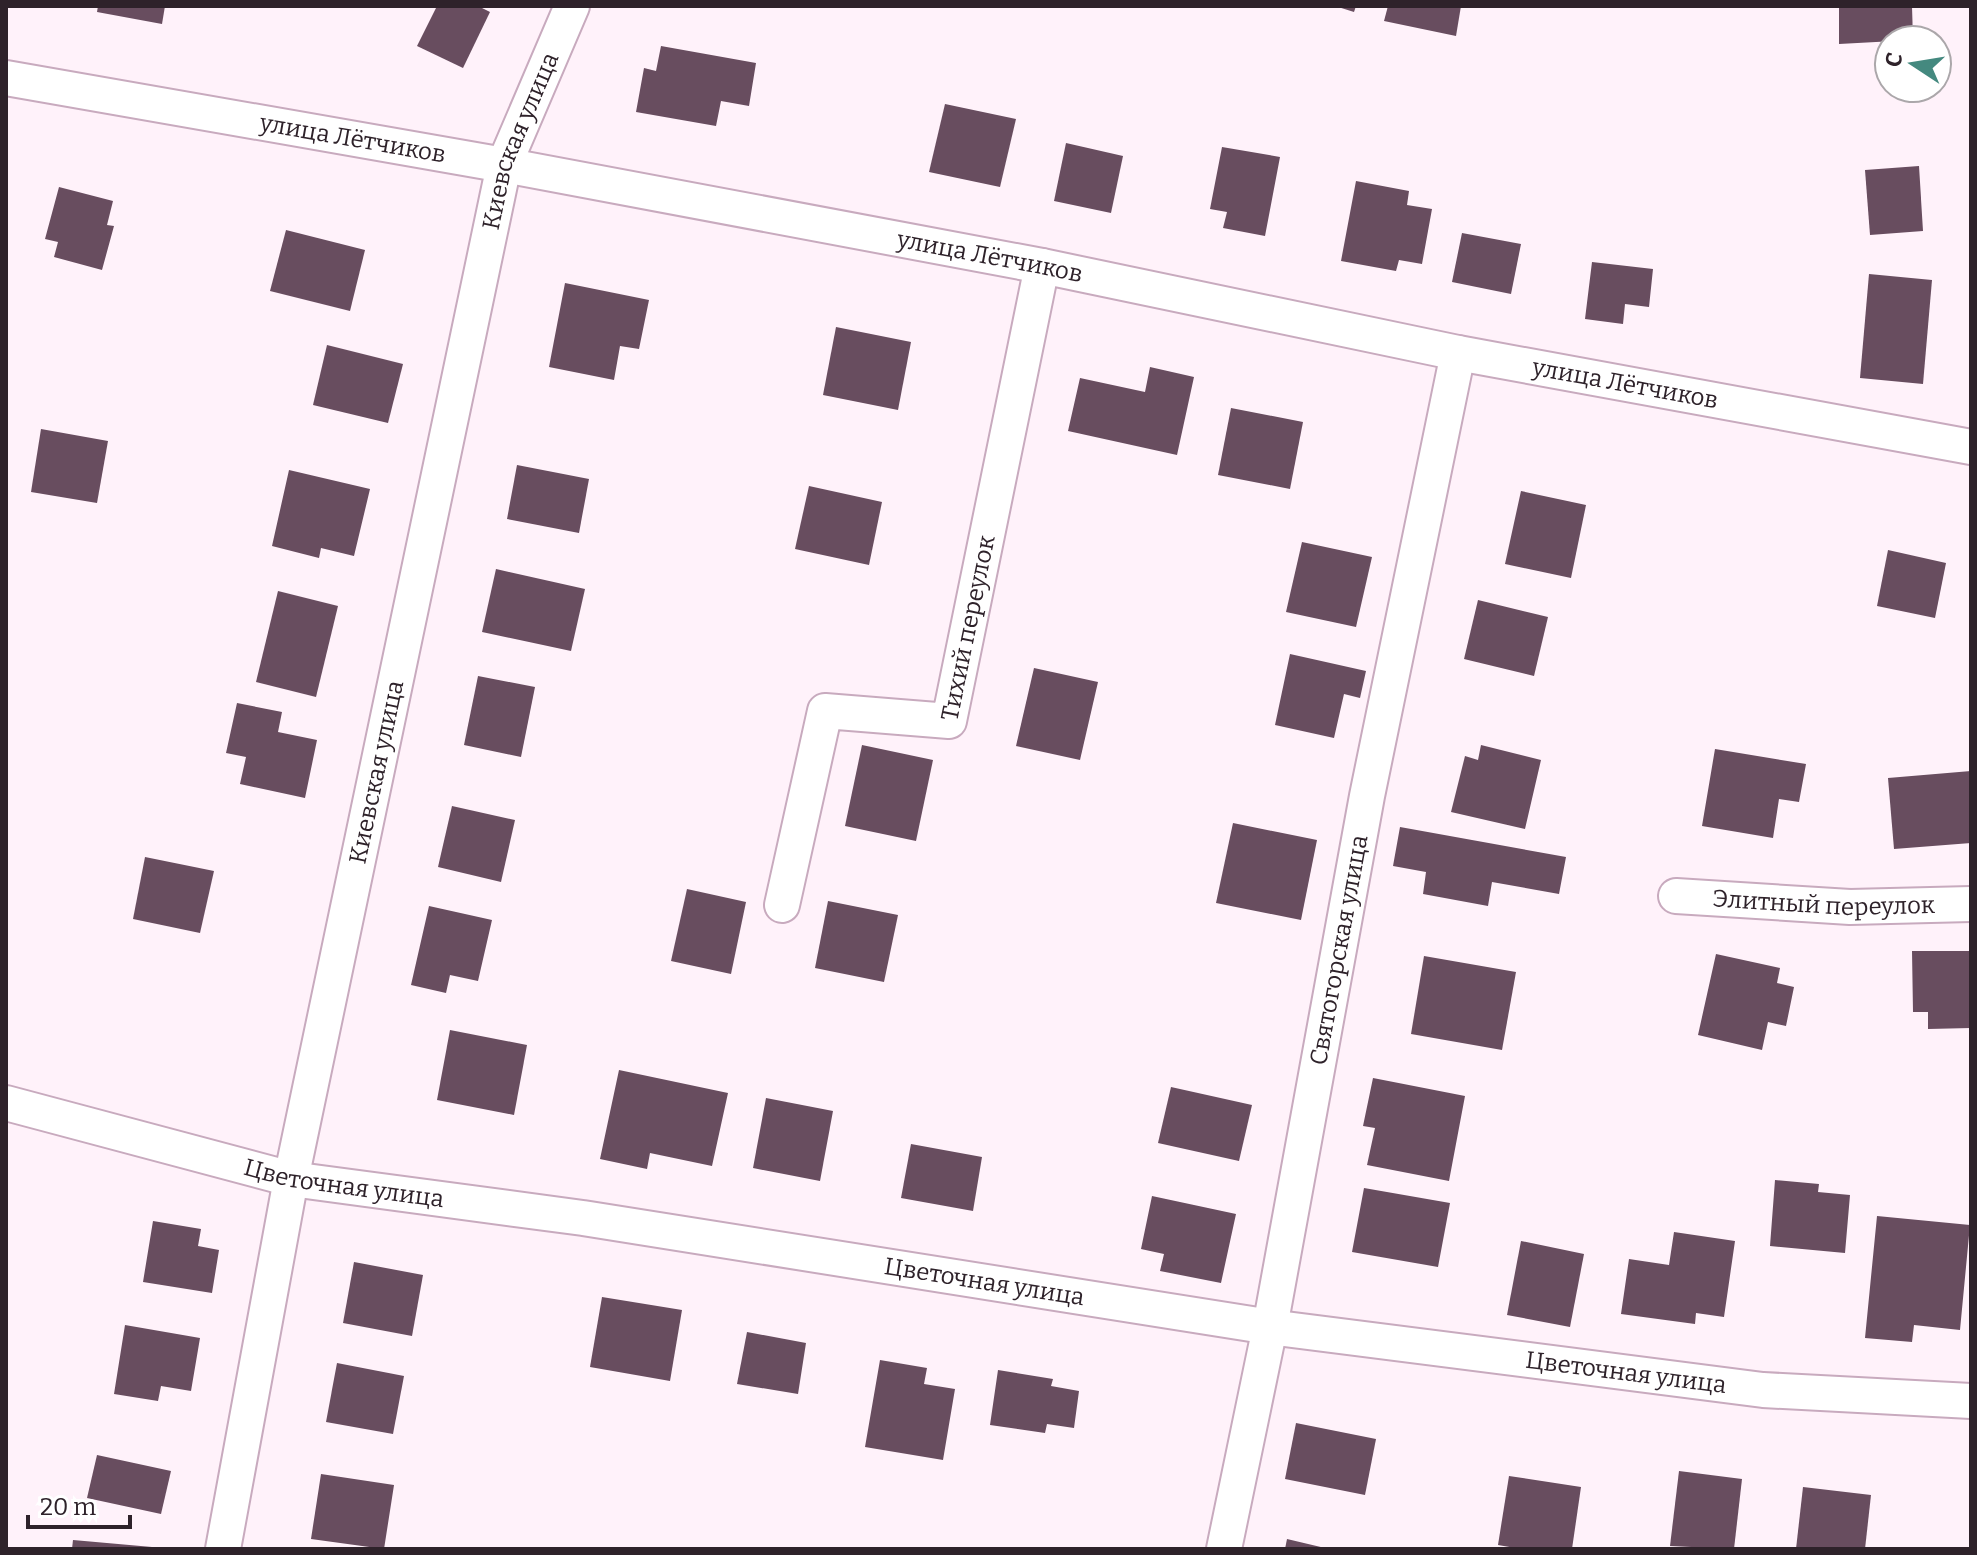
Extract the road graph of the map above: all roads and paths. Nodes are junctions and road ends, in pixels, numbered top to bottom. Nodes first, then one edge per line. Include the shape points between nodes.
1 (572, 6) edge
2 (6, 78) edge
3 (504, 165) junction
4 (1042, 266) junction
5 (1458, 353) junction
6 (1971, 447) edge
7 (1676, 896) dead end
8 (1971, 904) edge
9 (782, 905) dead end
10 (6, 1103) edge
11 (291, 1179) junction
12 (1270, 1327) junction
13 (1971, 1401) edge
14 (223, 1549) edge
15 (1224, 1549) edge

1 - 3 street, Киевская улица
2 - 3 street, улица Лётчиков
3 - 4 street, улица Лётчиков
3 - 11 street, Киевская улица
4 - 5 street, улица Лётчиков
4 - 9 street, Тихий переулок via 949,721 825,711
5 - 6 street, улица Лётчиков
5 - 12 street, Святогорская улица via 1367,796
7 - 8 street, Элитный переулок via 1850,907
10 - 11 street, Цветочная улица
11 - 12 street, Цветочная улица via 583,1218
11 - 14 street, Киевская улица
12 - 13 street, Цветочная улица via 1763,1390
12 - 15 street, Святогорская улица

